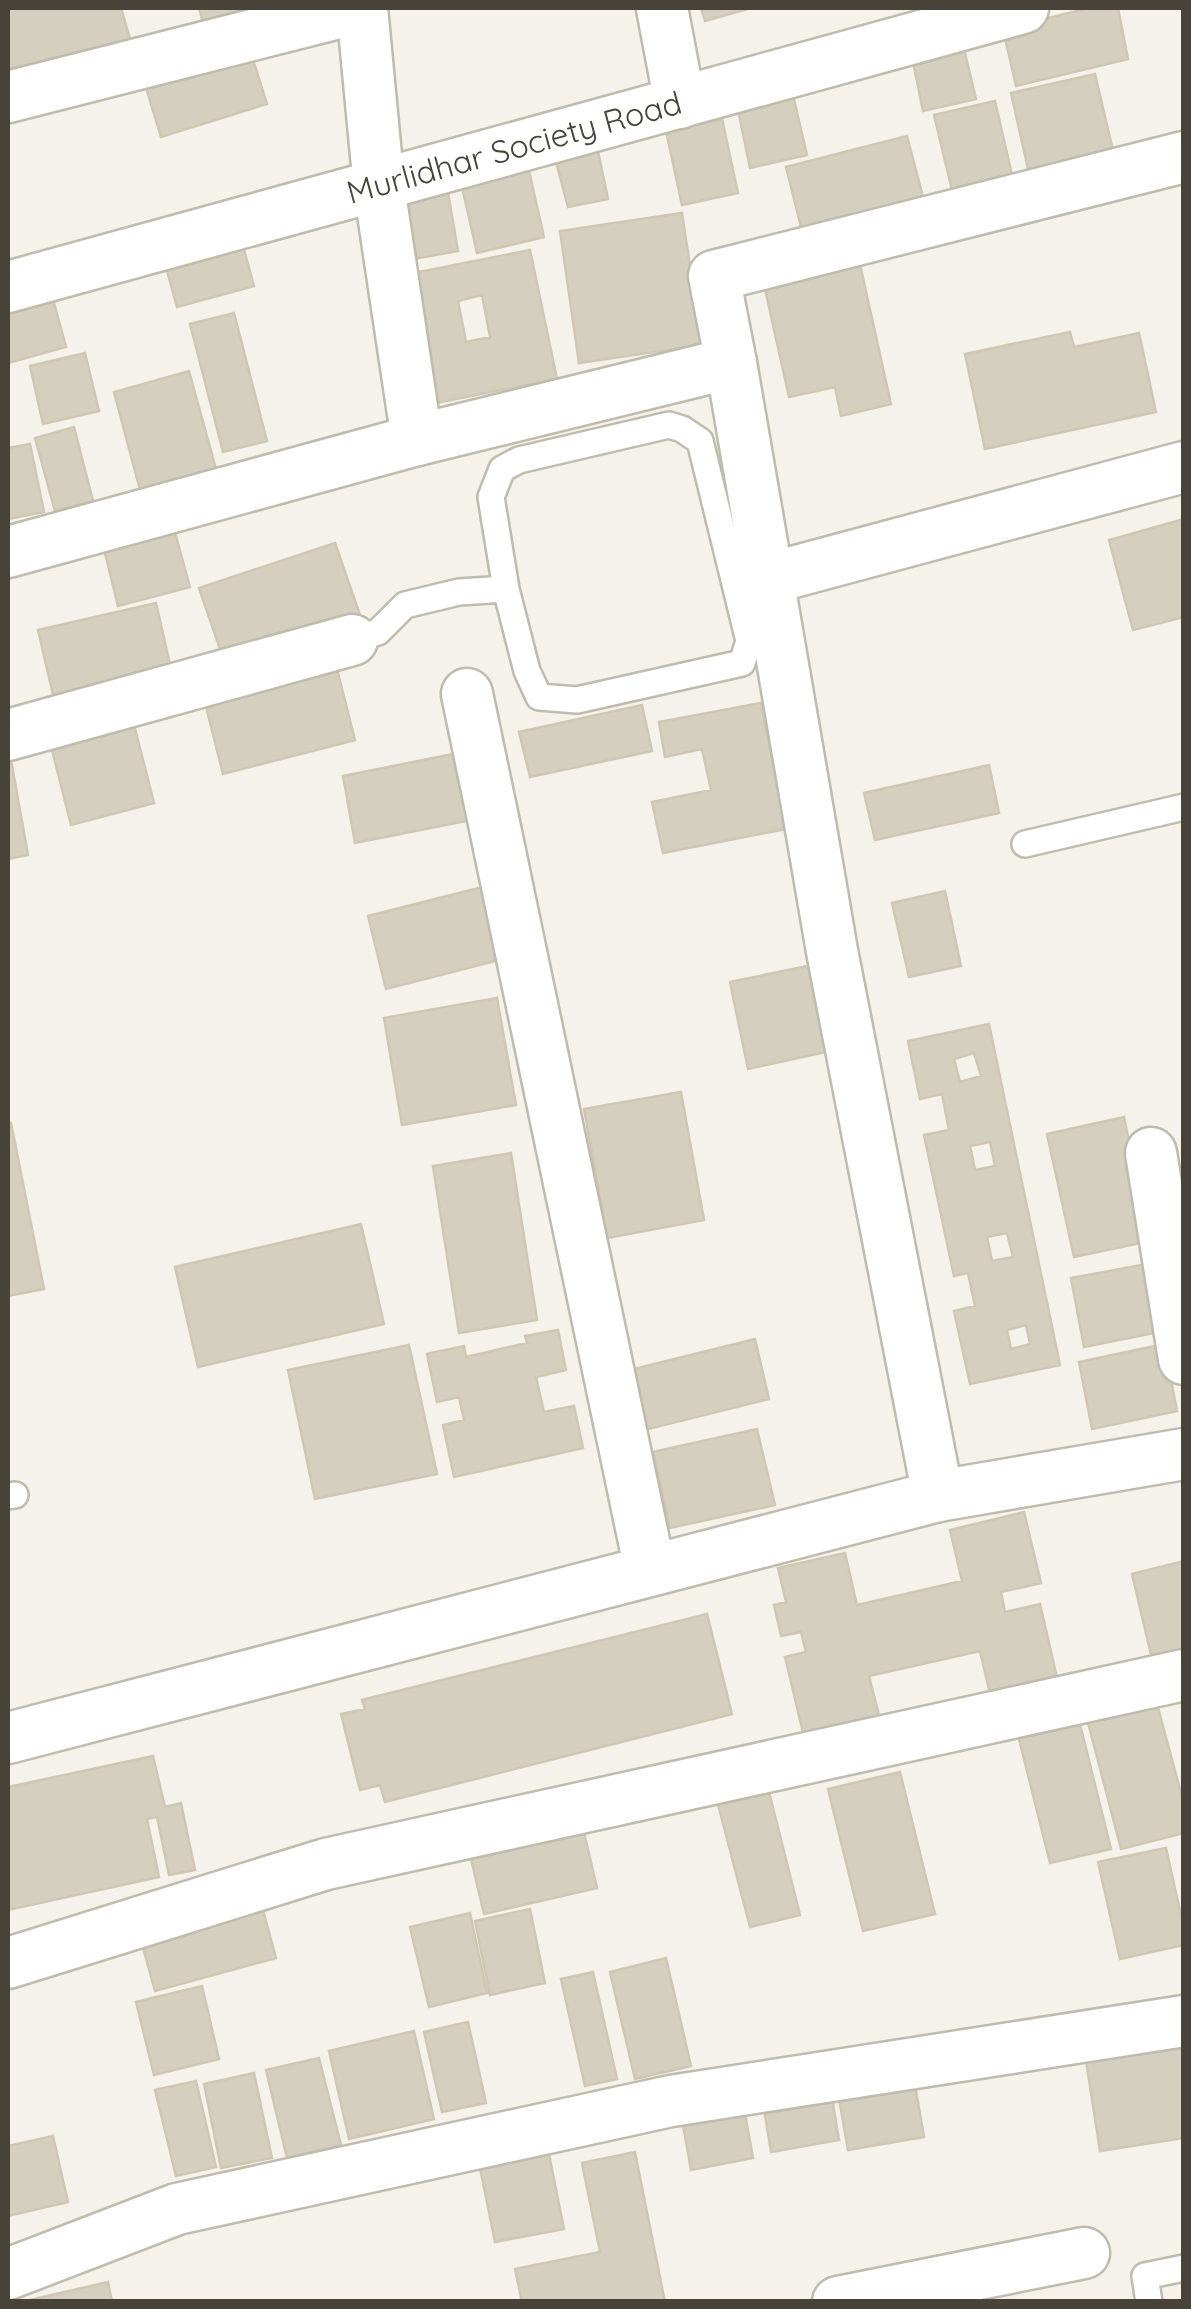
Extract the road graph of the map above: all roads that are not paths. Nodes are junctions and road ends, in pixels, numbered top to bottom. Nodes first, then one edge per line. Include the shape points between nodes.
1 (360, 8) edge
2 (662, 8) edge
3 (1023, 8) edge
4 (967, 15) edge
5 (8, 97) edge
6 (680, 103) junction
7 (1184, 156) edge
8 (378, 186) junction
9 (8, 287) edge
10 (731, 363) junction
11 (600, 418) junction
12 (417, 440) junction
13 (1184, 467) edge
14 (8, 552) edge
15 (767, 579) junction
16 (506, 589) junction
17 (352, 640) joint
18 (467, 694) dead end
19 (8, 736) edge
20 (1184, 807) edge
21 (1026, 844) dead end
22 (1151, 1153) dead end
23 (1184, 1360) edge
24 (1184, 1454) edge
25 (938, 1496) junction
26 (650, 1570) junction
27 (1184, 1675) edge
28 (8, 1738) edge
29 (8, 1963) edge
30 (1184, 2021) edge
31 (1084, 2253) dead end
32 (1184, 2268) edge
33 (8, 2274) edge
34 (838, 2302) edge
35 (1149, 2302) edge

1 - 5 street
1 - 8 street
2 - 6 street
3 - 4 street, Murlidhar Society Road
4 - 6 street, Murlidhar Society Road
6 - 8 street, Murlidhar Society Road
7 - 10 street via 714,276
8 - 9 street, Murlidhar Society Road
8 - 12 street
10 - 11 street
10 - 15 street
11 - 12 street
11 - 16 lane via 502,470 492,498
11 - 16 lane via 670,425 700,441 749,641 742,663 578,700 539,697
12 - 14 street
13 - 15 street
15 - 25 street
16 - 17 lane via 404,605 378,632
17 - 19 street
18 - 26 street
20 - 21 lane
22 - 23 street
24 - 25 street
25 - 26 street
26 - 28 street
27 - 29 street via 326,1864
30 - 33 street via 671,2101 176,2209
31 - 34 street
32 - 35 lane via 1145,2276

